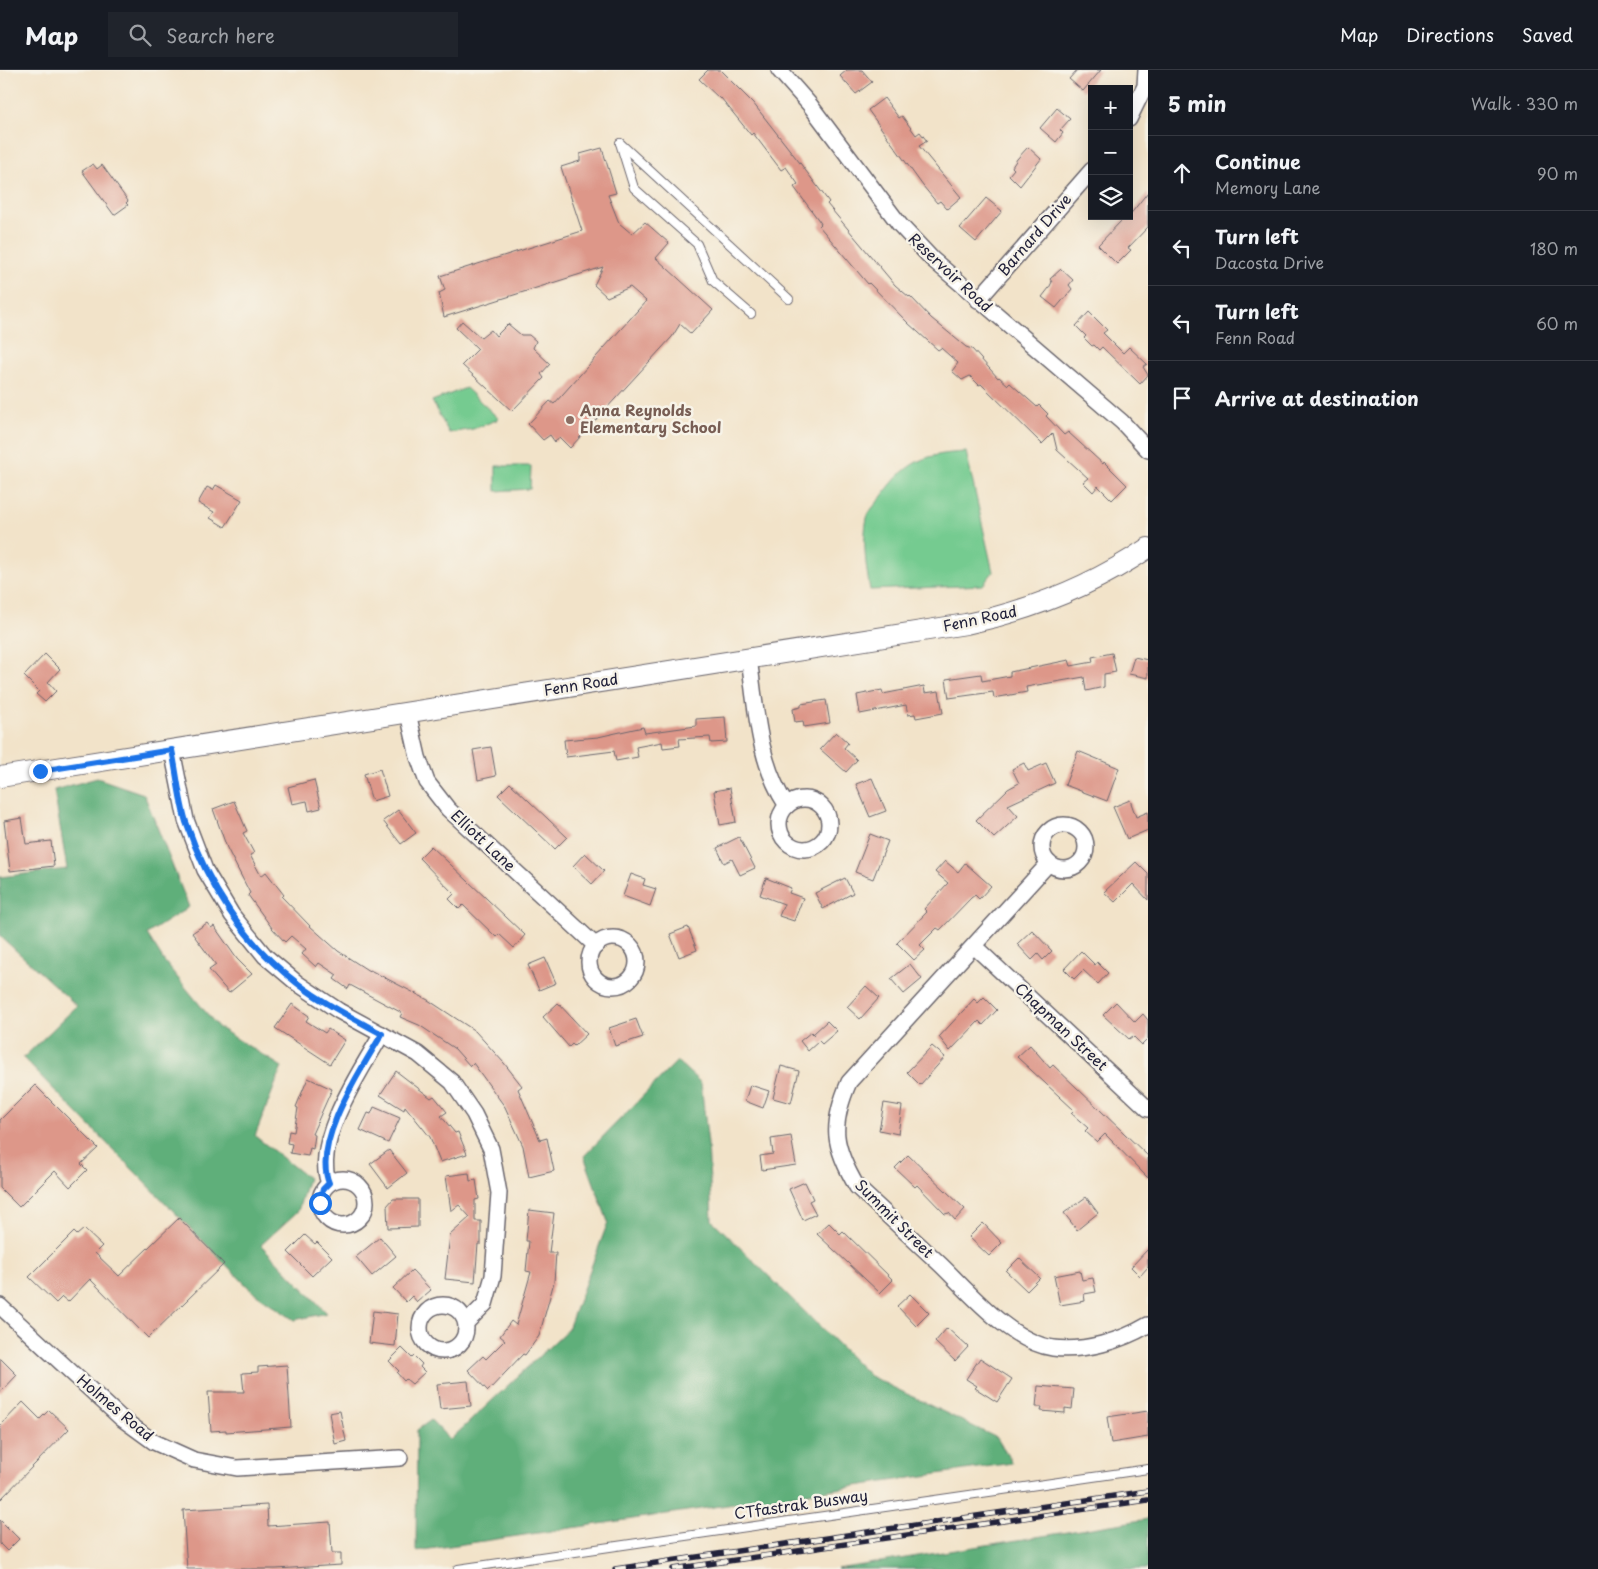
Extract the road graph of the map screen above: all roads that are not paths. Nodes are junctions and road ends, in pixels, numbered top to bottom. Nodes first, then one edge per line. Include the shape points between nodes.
1 (779, 70) edge
2 (1146, 70) edge
3 (1133, 111) edge
4 (1088, 175) edge
5 (789, 299) dead end
6 (978, 300) junction
7 (751, 314) dead end
8 (1148, 450) edge
9 (1148, 548) edge
10 (749, 658) junction
11 (408, 713) junction
12 (172, 750) junction
13 (0, 777) edge
14 (787, 806) dead end
15 (1049, 863) dead end
16 (596, 946) dead end
17 (974, 946) junction
18 (382, 1034) junction
19 (1148, 1109) edge
20 (329, 1183) dead end
21 (0, 1306) edge
22 (466, 1323) dead end
23 (1148, 1325) edge
24 (400, 1458) dead end
25 (1148, 1469) edge
26 (458, 1569) edge

1 - 6 street, Reservoir Road via 810,105 900,225
2 - 3 street via 1145,86
4 - 6 street, Barnard Drive
5 - 7 lane via 620,143 634,188 697,244 713,281
6 - 8 street, Reservoir Road via 1122,422
9 - 10 street, Fenn Road via 1089,583 1016,612 966,624
10 - 11 street, Fenn Road
10 - 14 street via 769,775
11 - 12 street, Fenn Road
11 - 16 street, Elliott Lane via 427,782 443,802
12 - 13 street, Fenn Road
12 - 18 street via 186,820 205,870 232,916 265,956 297,983
15 - 17 street, Summit Street
17 - 19 street, Chapman Street
17 - 23 street, Summit Street via 850,1082 839,1107 836,1135 842,1162 857,1187 999,1320 1026,1338 1052,1348 1082,1349 1112,1341
18 - 20 street via 347,1096 329,1140 324,1171
18 - 22 street via 418,1054 452,1082 474,1114 491,1149 499,1194 493,1276 485,1304
21 - 24 street, Holmes Road via 121,1418 154,1442 194,1460 237,1468
25 - 26 lane, CTfastrak Busway

